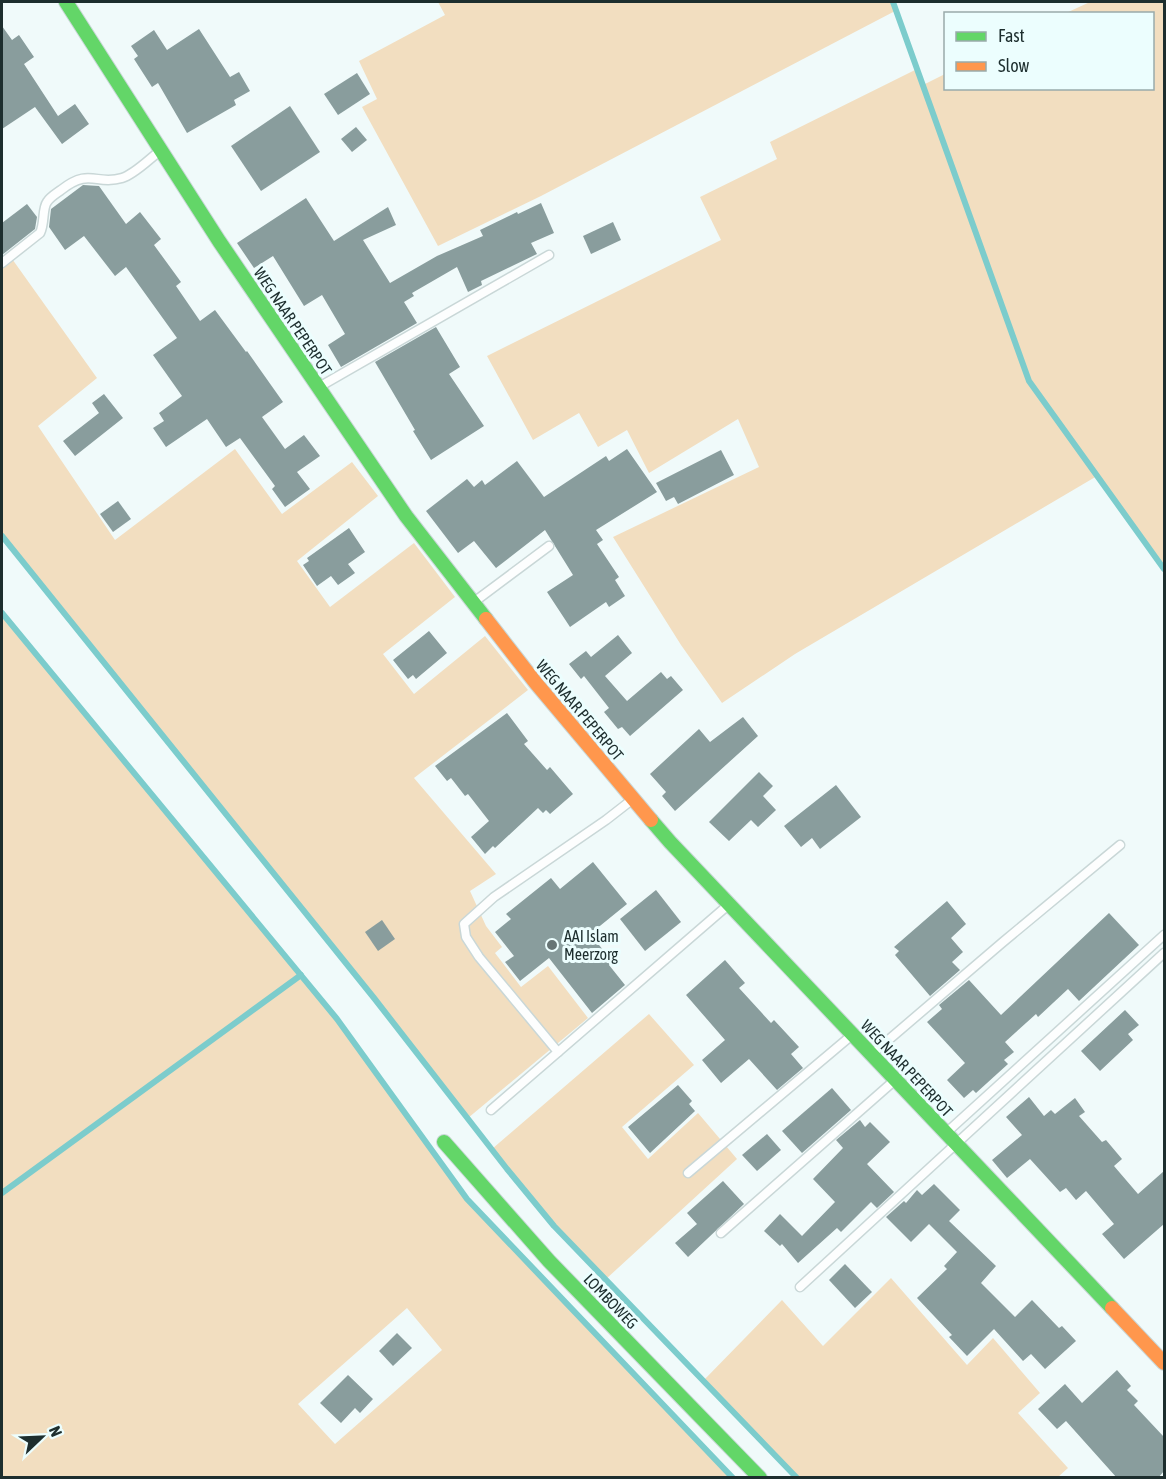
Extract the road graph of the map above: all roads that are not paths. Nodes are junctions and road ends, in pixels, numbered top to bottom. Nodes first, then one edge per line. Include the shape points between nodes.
1 (66, 2) edge
2 (161, 151) junction
3 (549, 255) dead end
4 (2, 263) edge
5 (318, 388) junction
6 (549, 546) dead end
7 (473, 603) junction
8 (633, 799) junction
9 (1120, 845) dead end
10 (730, 904) junction
11 (1164, 935) edge
12 (1164, 953) edge
13 (852, 1034) junction
14 (558, 1052) junction
15 (872, 1055) junction
16 (896, 1080) junction
17 (491, 1110) dead end
18 (946, 1133) junction
19 (444, 1142) dead end
20 (956, 1144) junction
21 (688, 1173) dead end
22 (721, 1233) dead end
23 (800, 1287) dead end
24 (1164, 1363) edge
25 (760, 1478) edge

1 - 2 street, WEG NAAR PEPERPOT
2 - 4 lane via 124,177 82,177 70,183 47,201 40,233
2 - 5 street, WEG NAAR PEPERPOT
3 - 5 lane
5 - 7 street, WEG NAAR PEPERPOT via 406,516
6 - 7 lane
7 - 8 street, WEG NAAR PEPERPOT
8 - 10 street, WEG NAAR PEPERPOT
8 - 14 lane via 494,897 464,924 466,937 479,957
9 - 15 lane
10 - 13 street, WEG NAAR PEPERPOT
10 - 14 lane
11 - 18 lane
12 - 20 lane
13 - 15 street, WEG NAAR PEPERPOT
13 - 21 lane
14 - 17 lane
15 - 16 street, WEG NAAR PEPERPOT
16 - 18 street, WEG NAAR PEPERPOT
16 - 22 lane
18 - 20 street, WEG NAAR PEPERPOT
19 - 25 street, LOMBOWEG via 549,1261
20 - 23 lane
20 - 24 street, WEG NAAR PEPERPOT

